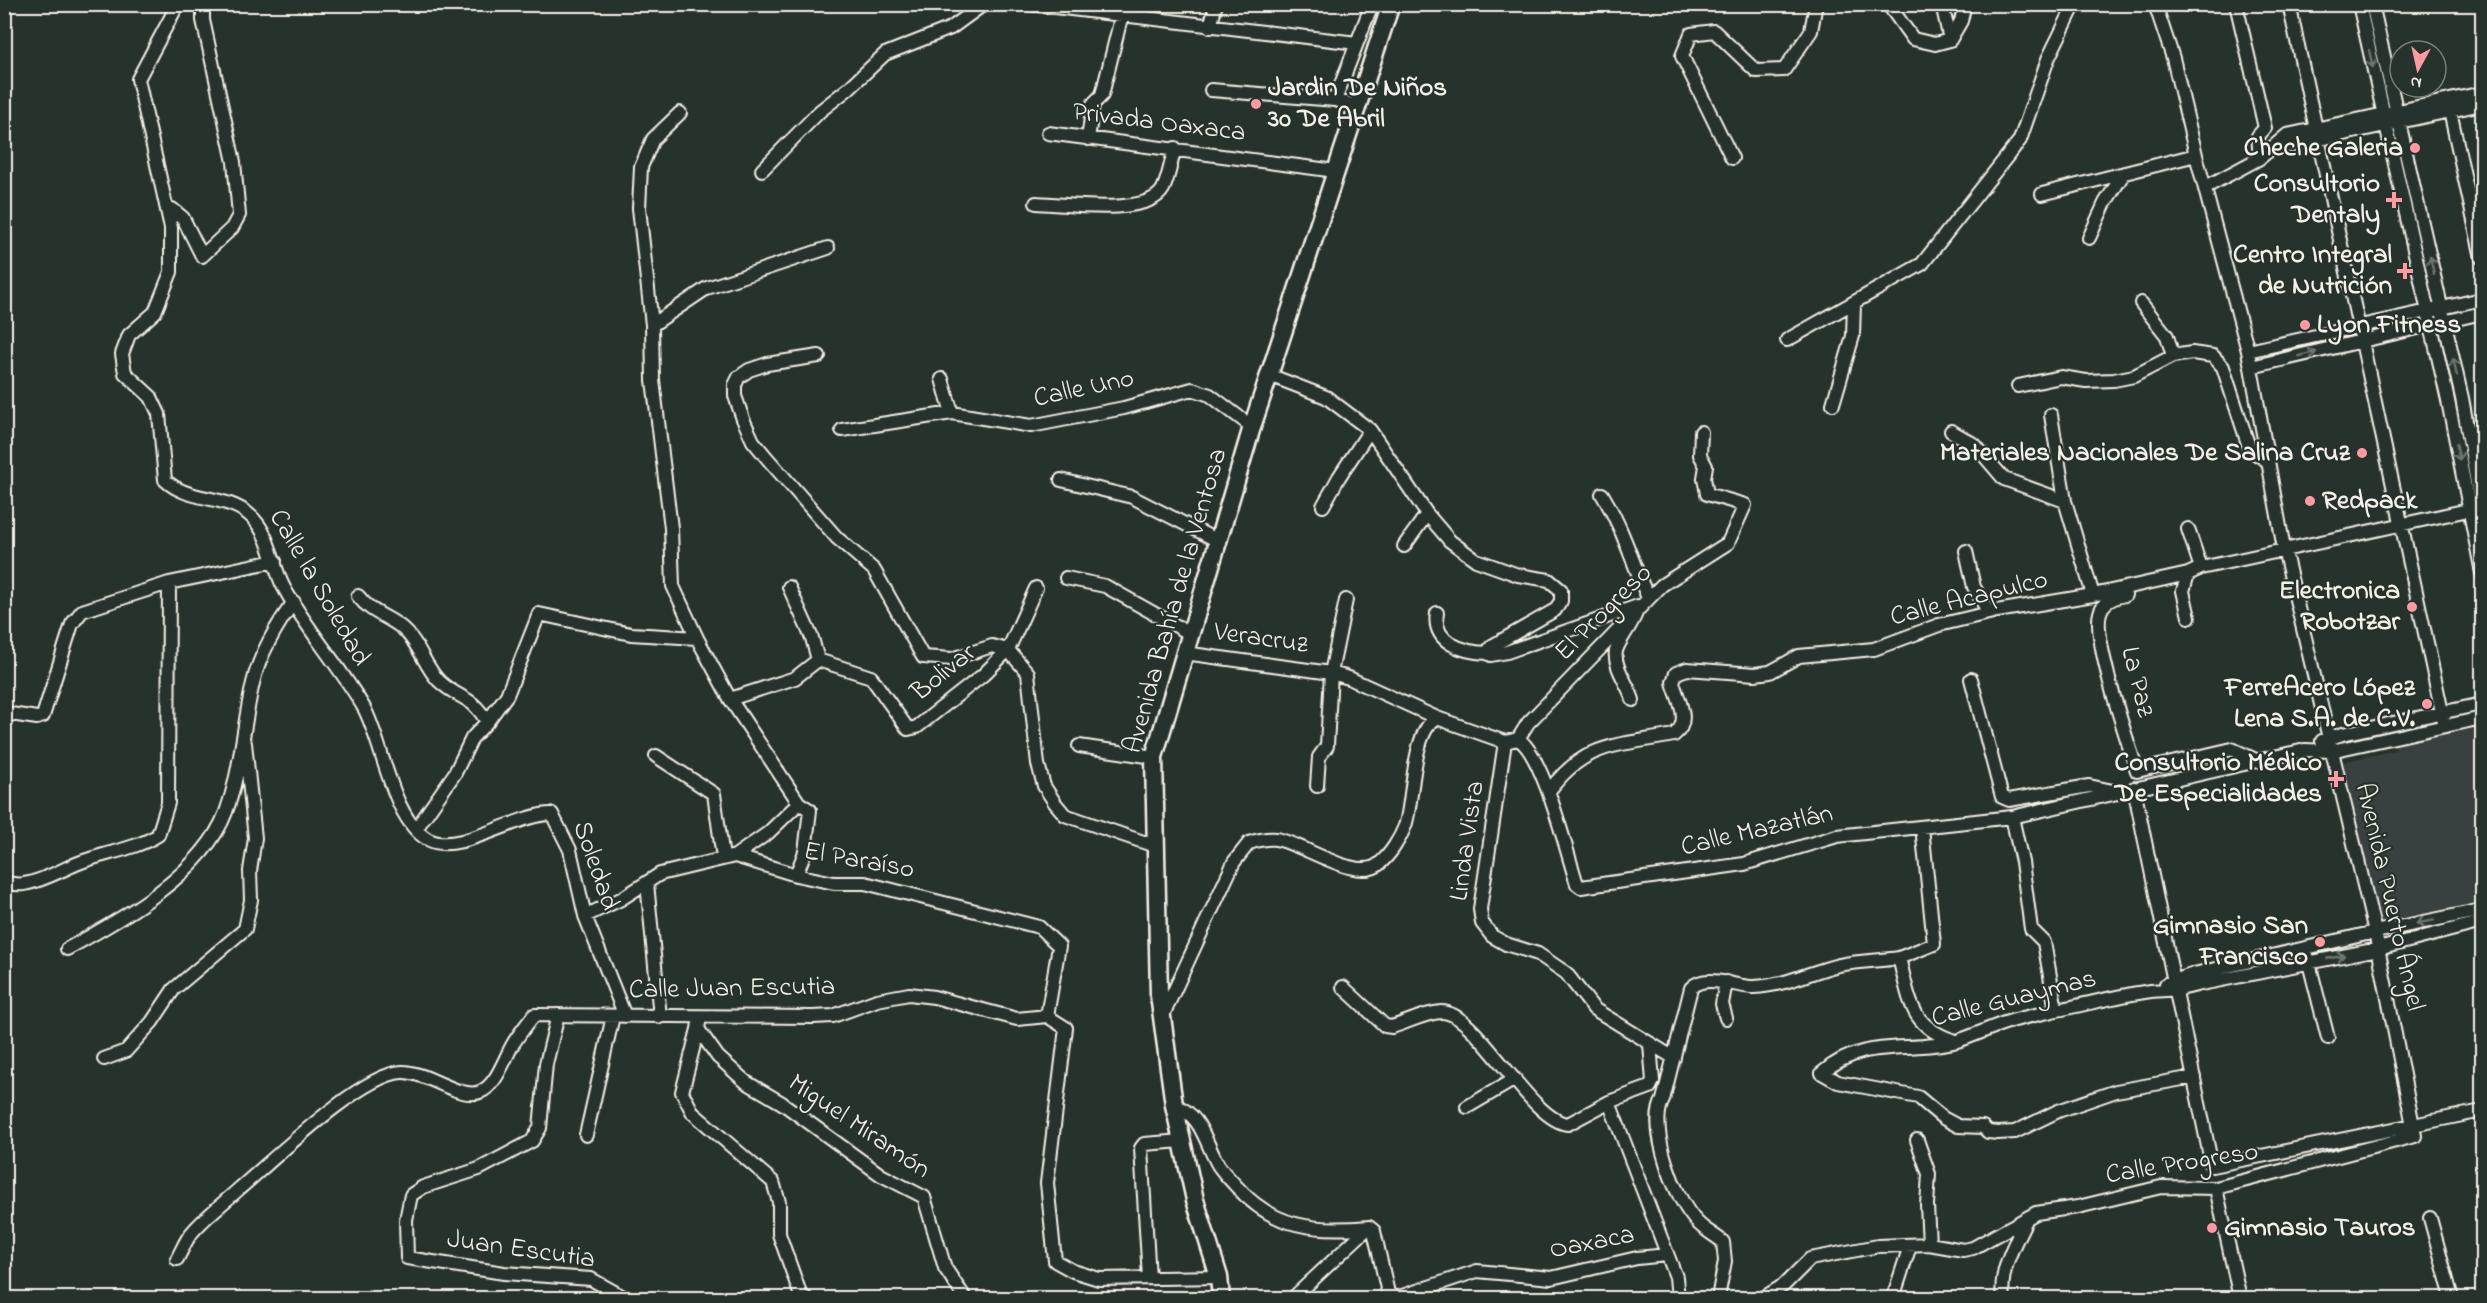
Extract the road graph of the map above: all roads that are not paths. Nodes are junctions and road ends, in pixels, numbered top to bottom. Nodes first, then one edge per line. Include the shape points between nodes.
1 (178, 4) edge
2 (203, 4) edge
3 (984, 4) edge
4 (1029, 4) edge
5 (1216, 4) edge
6 (1372, 4) edge
7 (1391, 4) edge
8 (1816, 4) edge
9 (1888, 4) edge
10 (1942, 4) edge
11 (1965, 4) edge
12 (2075, 4) edge
13 (2155, 4) edge
14 (2236, 4) edge
15 (2289, 4) edge
16 (2359, 4) edge
17 (2372, 4) edge
18 (1122, 14) junction
19 (1210, 27) junction
20 (1950, 40) junction
21 (1357, 43) junction
22 (1211, 90) dead end
23 (2482, 93) edge
24 (1335, 100) junction
25 (2482, 104) edge
26 (1357, 106) junction
27 (2450, 111) junction
28 (680, 113) dead end
29 (2399, 117) junction
30 (2385, 120) junction
31 (1048, 133) dead end
32 (2317, 134) junction
33 (1088, 139) junction
34 (1175, 148) junction
35 (2196, 154) junction
36 (1732, 158) dead end
37 (2260, 158) junction
38 (762, 170) dead end
39 (1336, 171) junction
40 (2124, 173) junction
41 (2206, 187) junction
42 (2042, 194) dead end
43 (1036, 203) dead end
44 (171, 228) junction
45 (2089, 238) dead end
46 (828, 248) dead end
47 (2482, 258) edge
48 (2482, 299) edge
49 (2142, 303) dead end
50 (1854, 304) junction
51 (2442, 309) junction
52 (2427, 312) junction
53 (2482, 313) edge
54 (2445, 322) junction
55 (652, 325) junction
56 (2430, 326) junction
57 (2359, 327) junction
58 (1787, 340) dead end
59 (2362, 340) junction
60 (2248, 351) junction
61 (819, 356) dead end
62 (2173, 356) junction
63 (2251, 368) junction
64 (1269, 375) junction
65 (942, 379) dead end
66 (2018, 387) dead end
67 (2462, 398) junction
68 (2448, 401) junction
69 (1833, 404) dead end
70 (952, 413) junction
71 (2050, 415) dead end
72 (1252, 427) junction
73 (842, 430) dead end
74 (1370, 430) junction
75 (1951, 431) dead end
76 (1701, 432) dead end
77 (2266, 460) junction
78 (1061, 480) dead end
79 (1602, 494) dead end
80 (2065, 501) junction
81 (1323, 506) dead end
82 (2479, 509) edge
83 (1427, 514) junction
84 (2400, 523) junction
85 (2188, 529) dead end
86 (1220, 542) junction
87 (1404, 546) dead end
88 (2284, 549) junction
89 (1966, 551) dead end
90 (275, 561) junction
91 (2201, 568) junction
92 (2482, 573) edge
93 (2188, 574) junction
94 (1065, 578) dead end
95 (169, 583) junction
96 (789, 587) dead end
97 (1036, 588) dead end
98 (2093, 595) junction
99 (358, 596) dead end
100 (1346, 600) dead end
101 (294, 602) junction
102 (1643, 602) junction
103 (1437, 613) dead end
104 (1989, 613) junction
105 (2189, 617) dead end
106 (1189, 633) junction
107 (697, 638) junction
108 (1008, 650) junction
109 (1184, 653) junction
110 (1487, 653) junction
111 (818, 660) junction
112 (1331, 673) junction
113 (1971, 679) dead end
114 (730, 699) junction
115 (1633, 700) dead end
116 (2482, 704) edge
117 (4, 713) edge
118 (2442, 713) junction
119 (1437, 718) junction
120 (2482, 718) edge
121 (487, 722) junction
122 (2445, 726) junction
123 (244, 733) junction
124 (1518, 739) junction
125 (1505, 742) junction
126 (2329, 745) junction
127 (1079, 746) dead end
128 (656, 756) dead end
129 (1154, 757) junction
130 (2258, 761) junction
131 (1317, 786) dead end
132 (2134, 788) junction
133 (1549, 792) junction
134 (2118, 792) junction
135 (799, 803) junction
136 (2012, 817) junction
137 (1922, 827) junction
138 (416, 829) junction
139 (467, 838) joint
140 (1155, 846) junction
141 (729, 857) junction
142 (796, 875) junction
143 (6, 883) dead end
144 (647, 883) junction
145 (2482, 910) edge
146 (585, 916) junction
147 (2482, 922) edge
148 (2375, 932) junction
149 (2304, 948) junction
150 (67, 949) dead end
151 (2378, 949) junction
152 (1899, 958) junction
153 (2309, 962) junction
154 (1726, 982) junction
155 (2175, 986) junction
156 (1343, 987) dead end
157 (2056, 1010) junction
158 (558, 1015) junction
159 (1163, 1015) junction
160 (619, 1016) junction
161 (1047, 1016) junction
162 (660, 1017) junction
163 (1726, 1018) dead end
164 (699, 1023) junction
165 (2328, 1038) dead end
166 (1955, 1041) junction
167 (1650, 1044) junction
168 (1674, 1058) junction
169 (104, 1059) dead end
170 (2194, 1077) junction
171 (1515, 1079) junction
172 (1609, 1102) junction
173 (1174, 1105) junction
174 (1467, 1107) dead end
175 (2482, 1111) edge
176 (2415, 1131) junction
177 (586, 1135) dead end
178 (1917, 1140) dead end
179 (1182, 1141) junction
180 (2216, 1188) junction
181 (2027, 1217) junction
182 (2430, 1218) dead end
183 (1369, 1227) junction
184 (1929, 1244) junction
185 (1910, 1246) junction
186 (1666, 1255) junction
187 (177, 1259) dead end
188 (1219, 1277) junction
189 (1149, 1278) junction
190 (625, 1299) edge
191 (806, 1299) edge
192 (965, 1299) edge
193 (1221, 1299) edge
194 (1293, 1299) edge
195 (1678, 1299) edge
196 (1718, 1299) edge
197 (1763, 1299) edge
198 (1893, 1299) edge
199 (2003, 1299) edge
200 (2240, 1299) edge
201 (2452, 1299) edge

1 - 44 street, Calle la Soledad via 138,79
2 - 44 street via 203,20 234,162 239,215 232,228 202,256 183,218 172,209
3 - 38 street via 951,28 885,54 820,111
4 - 18 street
5 - 19 street
6 - 21 street
7 - 26 main road, Avenida Bahía de la Ventosa
8 - 36 street via 1811,31 1784,70 1756,71 1714,31 1691,34 1682,56
9 - 20 street via 1913,39 1935,44
10 - 20 street
11 - 20 street
12 - 50 street via 2048,59 2020,140 1922,264
13 - 35 street, Avenida Puerto Ángel via 2173,58
14 - 37 street via 2264,120 2265,128 2258,136
15 - 32 street
16 -> 30 street
17 - 29 street
18 - 19 street
18 - 33 street via 1102,95 1094,104
19 - 21 street
21 - 24 street
22 - 24 street
23 - 29 street
24 - 26 street
25 - 27 street
26 - 39 main road, Avenida Bahía de la Ventosa
27 - 29 street
27 - 47 street
28 - 55 street via 653,139 641,167 639,208
29 - 30 street
51 -> 29 street
30 - 32 street
30 - 52 street
31 - 33 street, Privada Oaxaca
32 - 37 street via 2287,135
32 - 57 street
33 - 34 street, Privada Oaxaca
34 - 39 street, Privada Oaxaca
34 - 43 street via 1163,190 1152,201 1124,207
35 - 40 street
35 - 41 street, Avenida Puerto Ángel
37 - 41 street
39 - 64 main road, Avenida Bahía de la Ventosa
40 - 42 street
40 - 45 street
41 - 60 street, Avenida Puerto Ángel
44 - 90 street, Calle la Soledad via 171,272 155,312 129,335 122,354 125,373 151,396 159,414 165,480 175,490 228,501 250,515
46 - 55 street via 707,288
48 - 51 street
49 - 62 street via 2167,336
50 - 58 street
50 - 69 street via 1853,336
51 - 52 street
51 - 54 street
52 - 56 street
52 - 57 street
53 - 54 street
54 - 56 street
67 -> 54 street
55 - 107 street via 653,380 671,528 673,586
56 - 59 street
56 - 68 street
57 - 59 street
57 - 60 street
63 -> 59 street
59 - 84 street
60 - 63 street, Avenida Puerto Ángel
61 - 108 street via 749,370 739,376 735,396 753,441 837,538 874,570 923,657 952,659 992,646
62 - 66 street via 2134,376 2086,381 2061,377
62 - 77 street via 2214,356 2223,367 2250,450
63 - 77 street, Avenida Puerto Ángel
64 - 72 main road, Avenida Bahía de la Ventosa
64 - 74 street via 1326,398
65 - 70 street
67 - 68 street
67 - 82 street
68 -> 82 street
70 - 72 street, Calle Uno via 1031,426 1124,408 1192,389 1210,395
70 - 73 street, Calle Uno
71 - 80 street
72 - 86 main road, Avenida Bahía de la Ventosa
74 - 81 street
74 - 83 street
75 - 80 street via 1975,446 2004,479
76 - 102 street, El Progreso via 1700,454 1706,466 1707,494 1745,506 1728,543 1662,585
77 - 88 street, Avenida Puerto Ángel
78 - 86 street via 1132,498
79 - 102 street via 1632,553
80 - 98 street
82 - 84 street, Calle Acapulco
82 - 92 street
83 - 87 street
83 - 110 street via 1450,541 1476,560 1518,575 1549,580 1561,590 1561,602 1555,610 1492,646
84 - 88 street, Calle Acapulco
84 - 118 street
85 - 91 street
86 - 106 main road, Avenida Bahía de la Ventosa
88 - 91 street, Calle Acapulco
88 - 126 street, Avenida Puerto Ángel
89 - 104 street via 1974,587
90 - 95 street
90 - 101 street, Calle la Soledad via 282,584
91 - 93 street, Calle Acapulco
93 - 98 street, Calle Acapulco
93 - 105 street via 2183,591
93 - 130 street, La Paz via 2163,586 2118,596 2108,601 2100,613 2099,630 2114,700 2137,771 2232,750
94 - 106 street via 1104,586
95 - 117 street via 82,611 72,624 43,716
95 - 143 street via 168,803 158,835 75,864 54,876 23,885
96 - 111 street
97 - 108 street
98 - 104 street, Calle Acapulco
99 - 121 street via 368,608 412,638 440,681 477,705
100 - 112 street
101 - 123 street via 282,618 253,680
101 - 138 street, Calle la Soledad via 364,708 404,815
102 - 110 street via 1507,652 1491,656
102 - 115 street via 1616,650
102 - 124 street, El Progreso via 1528,723
103 - 110 street via 1435,624 1440,637 1469,651
104 - 133 street, Calle Acapulco via 1939,625 1874,649 1799,656 1770,672 1687,669 1676,673 1673,682 1685,718 1683,729 1674,735 1605,746 1579,760
106 - 109 main road, Avenida Bahía de la Ventosa
107 - 114 street
107 - 121 street via 631,634 539,614 507,695
108 - 111 street, Bolivar via 983,675 917,727 908,729 871,677
108 - 140 street via 1028,673 1038,764 1044,786 1055,803 1065,815
109 - 112 street, Veracruz
109 - 129 main road, Avenida Bahía de la Ventosa
111 - 114 street via 795,678
112 - 119 street
112 - 131 street via 1327,746 1319,757
113 - 134 street, Calle Mazatlán via 2002,797 2009,800 2089,786
114 - 135 street
116 - 118 street, Calle Mazatlán
118 - 122 street
118 - 126 street, Calle Mazatlán
119 - 125 street
119 - 159 street via 1425,732 1405,827 1378,866 1363,871 1275,839 1249,843 1234,862
120 - 122 street, Calle Mazatlán
121 - 138 street via 472,738 454,773
122 - 126 street, Calle Mazatlán
123 - 150 street via 226,813 206,849 157,893
123 - 169 street via 255,838 245,929 174,989 126,1051
124 - 125 street
124 - 133 street, Calle Mazatlán via 1526,744
125 - 167 street, Linda Vista via 1480,909 1482,923 1506,945 1538,954 1566,973 1588,1004
126 - 130 street, Calle Mazatlán
126 - 148 street, Avenida Puerto Ángel
127 - 129 street
128 - 141 street via 714,794
129 - 140 main road, Avenida Bahía de la Ventosa
130 - 132 street, Calle Mazatlán
132 - 134 street, Calle Mazatlán
132 - 155 street
133 - 137 street, Calle Mazatlán via 1576,884 1581,886 1744,864 1836,836
134 - 136 street, Calle Mazatlán
135 - 141 street via 768,833
135 - 142 street via 810,810 805,852
136 - 137 street, Calle Mazatlán
136 - 157 street via 2031,929 2044,942
137 - 152 street via 1934,944
138 - 139 street, Calle la Soledad via 438,843
139 - 146 street, Soledad via 540,814 552,814 570,850
140 - 159 main road, Avenida Bahía de la Ventosa via 1159,995
141 - 142 street, El Paraíso
141 - 144 street via 660,874
142 - 161 street, El Paraíso via 834,883 865,883 1039,927 1059,946
144 - 146 street
144 - 162 street
145 -> 148 street, Calle Guaymas
146 - 160 street, Soledad
147 - 151 street, Calle Guaymas
148 - 149 street, Calle Guaymas
148 - 151 street, Avenida Puerto Ángel
149 - 153 street
149 - 155 street, Calle Guaymas via 2193,974
153 -> 151 street, Calle Guaymas
151 - 176 street, Avenida Puerto Ángel
152 - 154 street via 1839,965 1780,985 1751,987
152 - 166 street via 1916,1016 1932,1033
153 - 155 street, Calle Guaymas
153 - 165 street
154 - 163 street via 1722,1004
154 - 168 street via 1695,984 1691,988
155 - 157 street, Calle Guaymas
155 - 170 street
156 - 171 street via 1385,1026 1442,1012 1454,1015
157 - 166 street, Calle Guaymas
158 - 160 street, Calle Juan Escutia
158 - 187 street, Calle Juan Escutia via 534,1015 490,1087 478,1094 424,1075 400,1072 358,1092 311,1126 212,1214 190,1235
158 - 190 street, Juan Escutia via 546,1064 540,1128 532,1141 479,1169 423,1187 411,1195 406,1220 407,1258 504,1273 591,1279
159 - 173 main road, Avenida Bahía de la Ventosa
160 - 162 street, Calle Juan Escutia
160 - 177 street
161 - 164 street, Calle Juan Escutia via 1017,1018 909,994 877,1000 833,1016
161 - 189 street via 1066,1028 1047,1184 1055,1261 1099,1279
162 - 164 street, Calle Juan Escutia
164 - 191 street via 682,1092 693,1113 773,1182 779,1202 779,1234 801,1296
164 - 192 street, Miguel Miramón via 718,1057 746,1082 782,1103 881,1175 924,1197 945,1268
166 - 170 street, Calle Guaymas via 1860,1051 1838,1059 1822,1073 1838,1082 1918,1097 1958,1126 1983,1127 1988,1132 2015,1132 2058,1111 2115,1091
167 - 168 street, Linda Vista
167 - 172 street via 1650,1087
168 - 196 street via 1658,1112 1658,1132 1690,1212 1696,1222 1723,1242 1725,1261
170 - 176 street, Calle Progreso via 2212,1166
171 - 172 street via 1561,1123 1568,1124
171 - 174 street
172 - 186 street
173 - 179 main road, Avenida Bahía de la Ventosa
173 - 183 street via 1188,1109 1216,1162 1252,1205 1288,1224 1335,1230
175 - 176 street, Calle Progreso
176 - 180 street, Calle Progreso
178 - 184 street via 1929,1174
179 - 188 main road, Avenida Bahía de la Ventosa
179 - 189 street via 1144,1144 1141,1148
180 - 181 street, Calle Progreso via 2161,1187
180 - 200 street
181 - 184 street, Calle Progreso via 1974,1248
181 - 199 street via 2011,1250 2001,1287
182 - 201 street
183 - 186 street, Oaxaca via 1374,1231 1388,1293 1396,1298 1476,1271 1551,1278
183 - 194 street
184 - 185 street, Calle Progreso
185 - 197 street, Calle Progreso via 1878,1246 1810,1259
185 - 198 street
186 - 195 street via 1677,1277
188 - 189 street
188 - 193 main road, Avenida Bahía de la Ventosa

